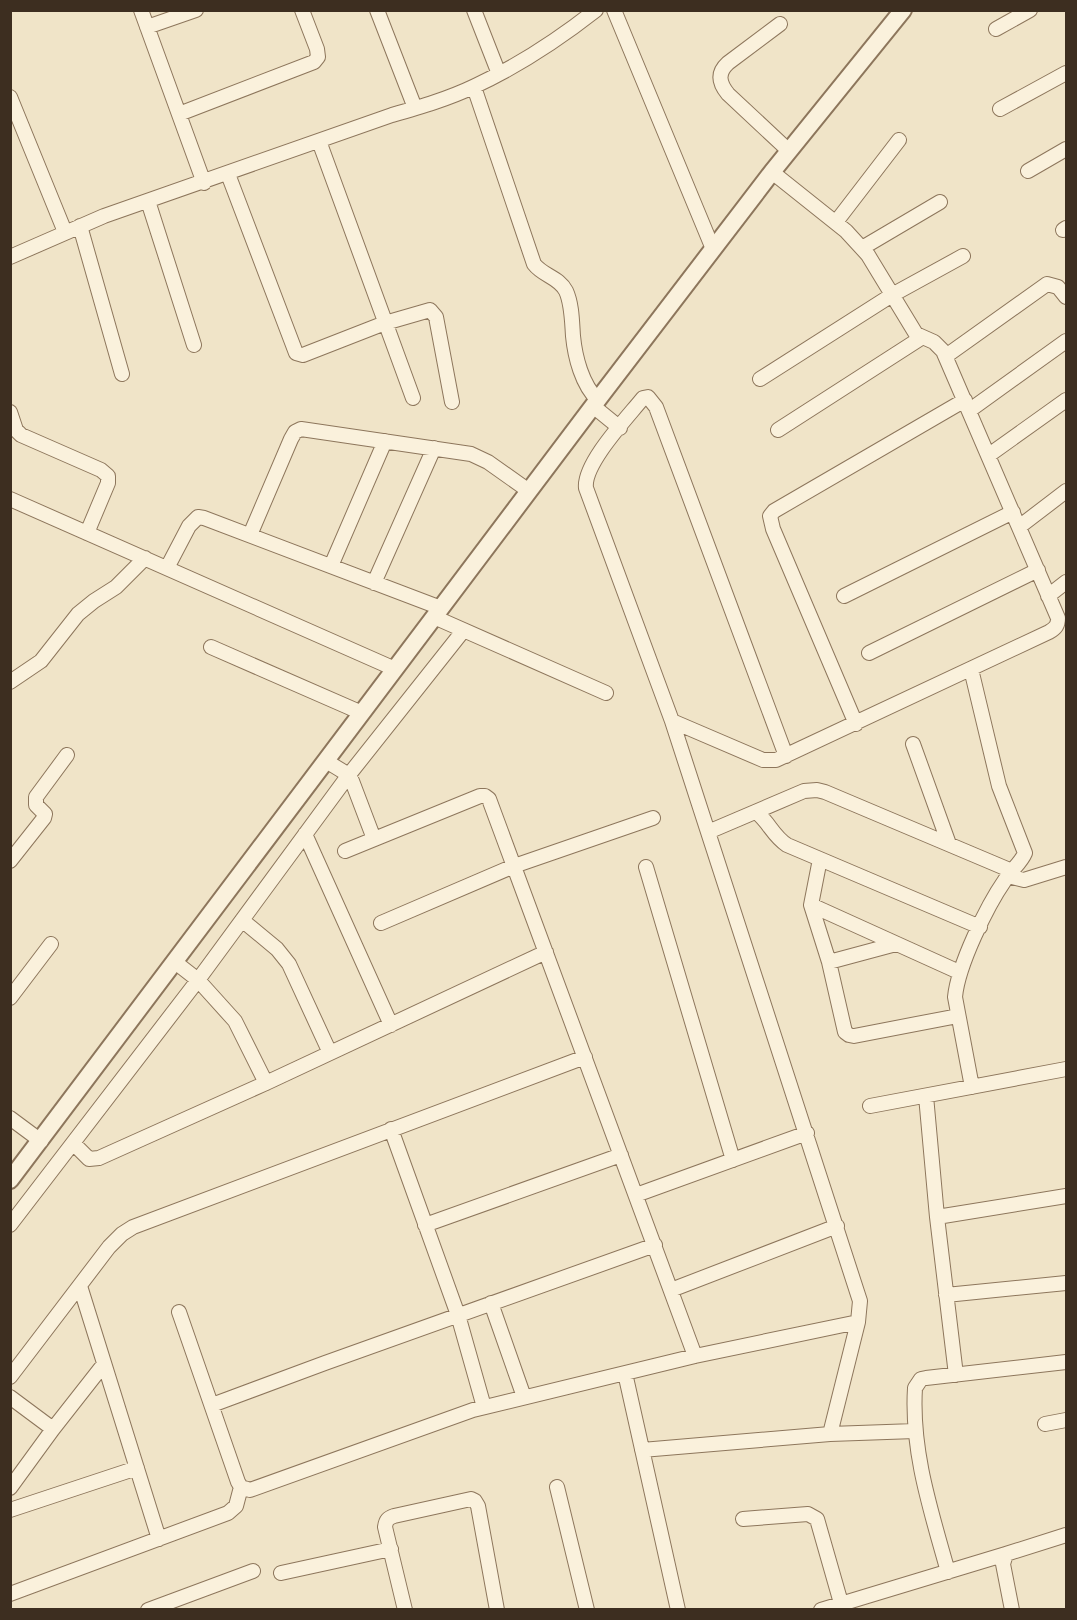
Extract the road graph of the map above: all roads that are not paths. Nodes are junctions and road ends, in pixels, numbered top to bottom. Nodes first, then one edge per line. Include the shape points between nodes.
1 (141, 10) edge
2 (196, 10) edge
3 (302, 10) edge
4 (377, 10) edge
5 (474, 10) edge
6 (596, 10) edge
7 (614, 10) edge
8 (903, 10) edge
9 (1030, 10) edge
10 (577, 17) edge
11 (780, 24) dead end
12 (147, 27) junction
13 (996, 29) dead end
14 (1066, 73) edge
15 (499, 74) junction
16 (474, 87) junction
17 (10, 97) edge
18 (415, 108) junction
19 (1000, 109) dead end
20 (179, 114) junction
21 (899, 140) dead end
22 (319, 141) junction
23 (1066, 149) edge
24 (789, 151) junction
25 (1028, 171) dead end
26 (228, 174) junction
27 (776, 175) junction
28 (204, 183) junction
29 (147, 201) junction
30 (940, 202) dead end
31 (836, 222) junction
32 (80, 226) junction
33 (65, 232) junction
34 (862, 248) junction
35 (713, 249) junction
36 (963, 255) dead end
37 (10, 257) edge
38 (892, 295) junction
39 (1066, 297) edge
40 (385, 323) junction
41 (921, 338) junction
42 (1066, 341) edge
43 (194, 345) dead end
44 (946, 356) junction
45 (122, 374) dead end
46 (760, 379) dead end
47 (412, 398) dead end
48 (1066, 400) edge
49 (452, 402) dead end
50 (968, 405) junction
51 (597, 406) junction
52 (12, 422) edge
53 (616, 425) junction
54 (778, 430) dead end
55 (384, 441) junction
56 (434, 448) junction
57 (989, 456) junction
58 (529, 491) junction
59 (1066, 491) edge
60 (10, 499) edge
61 (1013, 512) junction
62 (1019, 527) junction
63 (87, 532) junction
64 (250, 535) junction
65 (145, 558) junction
66 (331, 566) junction
67 (167, 568) junction
68 (1038, 570) junction
69 (1066, 582) edge
70 (374, 583) junction
71 (844, 596) dead end
72 (1048, 596) junction
73 (446, 621) junction
74 (1062, 628) edge
75 (211, 647) dead end
76 (869, 653) dead end
77 (396, 669) junction
78 (972, 669) junction
79 (10, 682) edge
80 (606, 693) dead end
81 (362, 713) junction
82 (672, 721) junction
83 (856, 724) junction
84 (913, 744) dead end
85 (67, 755) dead end
86 (786, 756) junction
87 (338, 768) junction
88 (756, 812) junction
89 (652, 818) dead end
90 (708, 832) junction
91 (305, 834) junction
92 (374, 839) junction
93 (949, 844) junction
94 (345, 851) dead end
95 (820, 859) junction
96 (10, 861) edge
97 (514, 866) junction
98 (646, 867) dead end
99 (1066, 867) edge
100 (1010, 874) junction
101 (811, 905) junction
102 (242, 920) junction
103 (381, 923) dead end
104 (980, 927) junction
105 (51, 944) dead end
106 (896, 944) junction
107 (546, 952) junction
108 (829, 962) junction
109 (186, 971) junction
110 (959, 972) junction
111 (10, 998) edge
112 (958, 1016) junction
113 (391, 1024) junction
114 (330, 1053) junction
115 (585, 1057) junction
116 (1066, 1069) edge
117 (266, 1083) junction
118 (972, 1087) junction
119 (926, 1096) junction
120 (870, 1106) dead end
121 (10, 1118) edge
122 (391, 1129) junction
123 (807, 1133) junction
124 (41, 1141) junction
125 (73, 1143) junction
126 (621, 1155) junction
127 (733, 1160) junction
128 (10, 1180) edge
129 (636, 1195) junction
130 (1066, 1196) edge
131 (937, 1216) junction
132 (10, 1225) edge
133 (425, 1225) junction
134 (837, 1226) junction
135 (655, 1245) junction
136 (1066, 1283) edge
137 (80, 1286) junction
138 (671, 1290) junction
139 (946, 1295) junction
140 (491, 1303) junction
141 (179, 1312) dead end
142 (458, 1315) junction
143 (858, 1322) junction
144 (695, 1356) junction
145 (1066, 1362) edge
146 (104, 1364) junction
147 (625, 1373) junction
148 (956, 1375) junction
149 (10, 1377) edge
150 (10, 1397) edge
151 (524, 1397) junction
152 (212, 1405) junction
153 (484, 1407) junction
154 (1066, 1420) edge
155 (1045, 1424) dead end
156 (52, 1429) junction
157 (915, 1431) junction
158 (830, 1434) junction
159 (642, 1450) junction
160 (137, 1468) junction
161 (241, 1487) junction
162 (558, 1487) dead end
163 (10, 1488) edge
164 (10, 1510) edge
165 (743, 1519) dead end
166 (1066, 1535) edge
167 (159, 1539) junction
168 (391, 1549) junction
169 (1006, 1554) junction
170 (253, 1571) dead end
171 (948, 1572) junction
172 (281, 1573) dead end
173 (10, 1594) edge
174 (841, 1604) junction
175 (148, 1610) edge
176 (405, 1610) edge
177 (497, 1610) edge
178 (586, 1610) edge
179 (678, 1610) edge
180 (821, 1610) edge
181 (1012, 1610) edge

1 - 12 street
2 - 12 street
3 - 20 street via 317,49 314,62
4 - 18 street
5 - 15 street
6 - 10 street
7 - 35 street
8 - 24 street
9 - 13 street
10 - 15 street
11 - 24 street via 721,69 720,78 728,94
12 - 20 street
14 - 19 street
15 - 16 street
16 - 18 street
16 - 51 street via 534,264 559,281 567,294 575,350
17 - 33 street
18 - 22 street
20 - 28 street
21 - 31 street
22 - 26 street
22 - 40 street
23 - 25 street
24 - 27 street
26 - 28 street
26 - 40 street via 296,353 303,355
27 - 31 street
27 - 35 street
28 - 29 street
29 - 32 street
29 - 43 street
30 - 34 street
31 - 34 street
32 - 33 street
32 - 45 street
33 - 37 street
34 - 38 street
35 - 51 street
36 - 38 street
38 - 41 street
38 - 46 street
39 - 44 street via 1058,287 1047,284
40 - 47 street
40 - 49 street via 426,310 434,312
41 - 44 street via 939,346
41 - 54 street
42 - 50 street
44 - 50 street
48 - 57 street
50 - 57 street
50 - 83 street via 774,510 770,516
51 - 53 street
51 - 58 street
52 - 63 street via 21,435 108,476
53 - 82 street via 592,463 586,488
53 - 86 street via 643,398 651,399
55 - 56 street
55 - 64 street via 306,430 295,432
55 - 66 street
56 - 58 street via 480,457
56 - 70 street
57 - 61 street
58 - 73 street
59 - 62 street
60 - 63 street
61 - 62 street
61 - 71 street
62 - 68 street
63 - 65 street
64 - 66 street
64 - 67 street via 198,517 189,526
65 - 67 street
65 - 79 street via 116,587 84,608 41,661
66 - 70 street
67 - 77 street
68 - 72 street
68 - 76 street
69 - 72 street
70 - 73 street
72 - 74 street
73 - 77 street
73 - 80 street
73 - 87 street
74 - 78 street
75 - 81 street
77 - 81 street
78 - 83 street
78 - 100 street via 999,786 1026,853
81 - 87 street
82 - 86 street via 763,760
82 - 90 street
83 - 86 street
84 - 93 street
85 - 96 street via 36,797 36,806 45,814 44,818
87 - 91 street
87 - 92 street via 356,790
87 - 109 street
88 - 90 street
88 - 93 street via 804,791 817,790
88 - 95 street via 780,840
89 - 97 street
90 - 123 street
91 - 102 street
91 - 113 street
92 - 94 street
92 - 97 street via 485,796 492,805
93 - 100 street
95 - 101 street
95 - 104 street
97 - 103 street
97 - 107 street
98 - 127 street
99 - 100 street via 1024,880
100 - 104 street
101 - 106 street
101 - 108 street
102 - 109 street
102 - 114 street via 289,964
104 - 110 street
105 - 111 street
106 - 108 street
106 - 110 street
107 - 113 street
107 - 115 street
108 - 112 street via 842,1026 849,1035
109 - 117 street via 235,1021
109 - 124 street
109 - 125 street
110 - 112 street via 955,997
112 - 118 street
113 - 114 street
114 - 117 street
115 - 122 street
115 - 126 street
116 - 118 street
117 - 125 street via 99,1158 89,1159
118 - 119 street
119 - 120 street
119 - 131 street
121 - 124 street
122 - 133 street
122 - 137 street via 133,1227 110,1247
123 - 127 street
123 - 134 street
124 - 128 street
125 - 132 street
126 - 129 street
126 - 133 street
127 - 129 street
129 - 135 street
130 - 131 street
131 - 139 street
133 - 142 street
134 - 138 street
134 - 143 street via 860,1301
135 - 138 street
135 - 140 street
136 - 139 street
137 - 146 street
137 - 149 street
138 - 144 street
139 - 148 street
140 - 142 street
140 - 151 street
141 - 152 street
142 - 152 street
142 - 153 street
143 - 144 street
143 - 158 street
144 - 147 street
145 - 148 street
146 - 156 street
146 - 160 street
147 - 151 street
147 - 159 street
148 - 157 street via 921,1379 917,1383
150 - 156 street
151 - 153 street
152 - 161 street
153 - 161 street via 250,1490
154 - 155 street
156 - 163 street
157 - 158 street
157 - 171 street via 925,1490
158 - 159 street
159 - 179 street
160 - 164 street
160 - 167 street
161 - 167 street via 234,1510
162 - 178 street
165 - 174 street via 808,1514 817,1519
166 - 169 street
167 - 173 street
168 - 172 street
168 - 176 street
168 - 177 street via 385,1527 388,1518 471,1498 475,1501
169 - 171 street
169 - 181 street via 1003,1564
170 - 175 street
171 - 174 street
174 - 180 street

